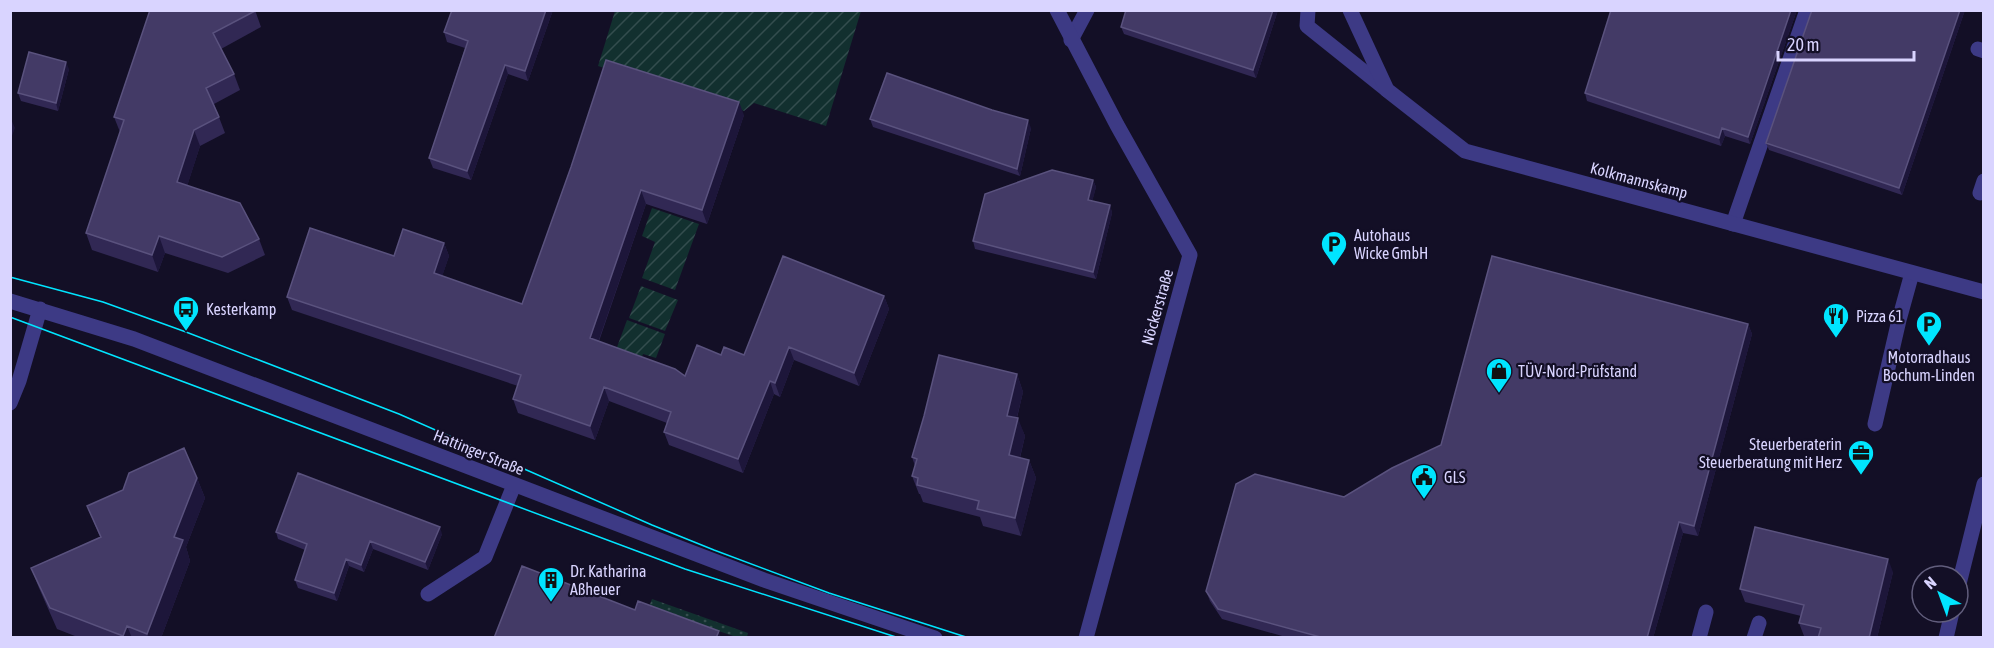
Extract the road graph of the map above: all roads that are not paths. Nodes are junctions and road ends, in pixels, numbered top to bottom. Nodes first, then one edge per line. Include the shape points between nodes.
1 (1057, 10) edge
2 (1087, 10) edge
3 (1308, 10) edge
4 (1350, 10) edge
5 (1807, 10) edge
6 (1071, 40) junction
7 (1387, 90) junction
8 (1733, 224) junction
9 (1912, 273) junction
10 (1983, 292) edge
11 (10, 301) edge
12 (40, 309) junction
13 (10, 403) edge
14 (1875, 423) dead end
15 (1983, 484) edge
16 (514, 485) junction
17 (1964, 564) edge
18 (428, 594) dead end
19 (1706, 612) dead end
20 (935, 638) edge
21 (1086, 638) edge
22 (1699, 638) edge

1 - 6 street, Nöckerstraße
2 - 6 street
3 - 7 street via 1307,26
4 - 7 street, Kolkmannskamp
5 - 8 street
6 - 21 street, Nöckerstraße via 1190,255
7 - 8 street, Kolkmannskamp via 1465,151
8 - 9 street, Kolkmannskamp
9 - 10 street, Kolkmannskamp
9 - 14 street
11 - 12 street, Hattinger Straße
12 - 13 street
12 - 16 street, Hattinger Straße via 134,339
15 - 17 street
16 - 18 street via 485,557
16 - 20 street, Hattinger Straße via 764,580
19 - 22 street

